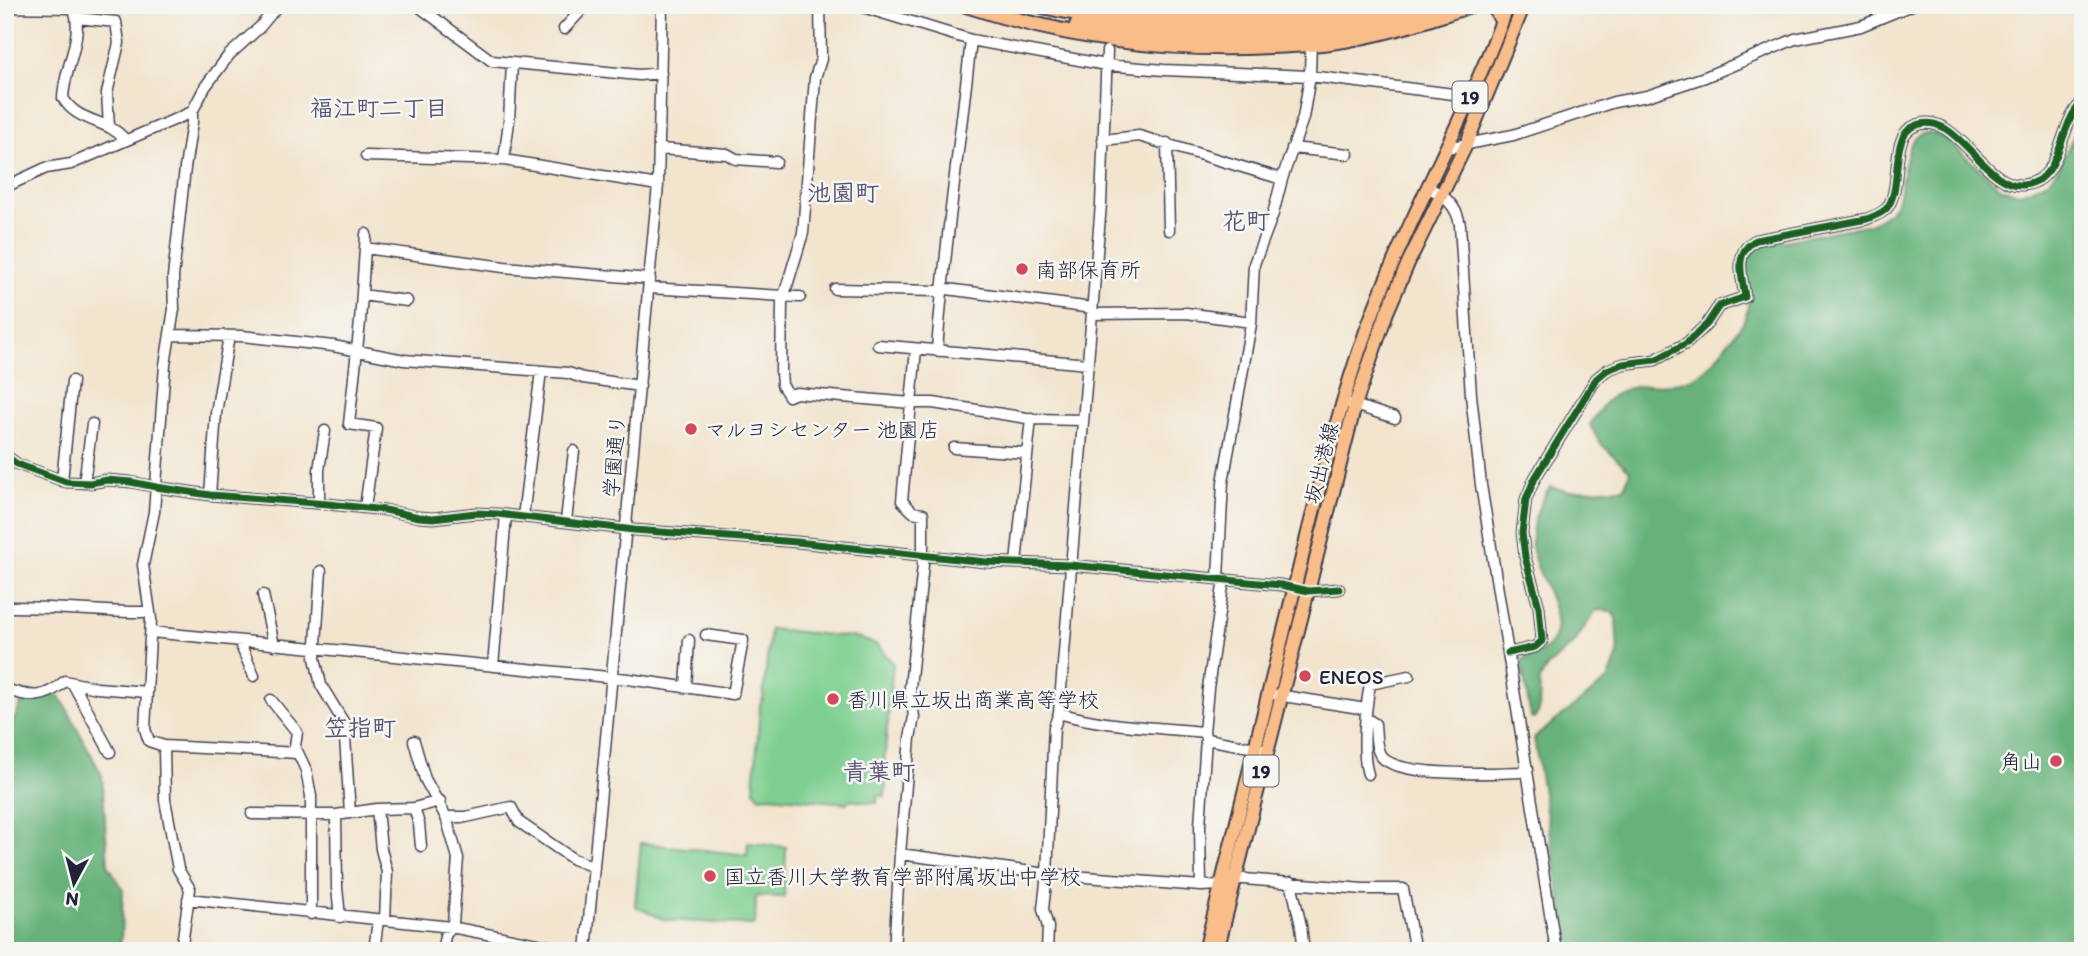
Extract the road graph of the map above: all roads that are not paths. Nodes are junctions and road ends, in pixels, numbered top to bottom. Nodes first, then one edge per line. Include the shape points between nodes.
1 (278, 5) edge
2 (417, 5) edge
3 (570, 5) edge
4 (586, 5) edge
5 (662, 5) edge
6 (820, 5) edge
7 (856, 5) edge
8 (966, 5) edge
9 (987, 5) edge
10 (1039, 5) edge
11 (1117, 5) edge
12 (1441, 5) edge
13 (1472, 5) edge
14 (1482, 5) edge
15 (1508, 5) edge
16 (1524, 5) edge
17 (1912, 5) edge
18 (5, 7) edge
19 (1316, 8) edge
20 (1400, 10) edge
21 (578, 14) junction
22 (77, 18) junction
23 (1502, 22) junction
24 (564, 29) dead end
25 (971, 40) junction
26 (1311, 42) junction
27 (1107, 51) dead end
28 (512, 64) junction
29 (1106, 65) junction
30 (661, 74) junction
31 (1310, 76) junction
32 (1470, 96) junction
33 (1483, 102) junction
34 (2083, 102) edge
35 (192, 112) junction
36 (109, 127) junction
37 (125, 140) junction
38 (1103, 140) junction
39 (1167, 143) junction
40 (1466, 145) junction
41 (1292, 148) junction
42 (1447, 148) junction
43 (660, 149) junction
44 (1348, 154) dead end
45 (366, 156) dead end
46 (504, 160) junction
47 (776, 162) dead end
48 (1282, 179) junction
49 (658, 185) junction
50 (5, 187) edge
51 (1429, 188) junction
52 (1443, 195) junction
53 (1168, 230) dead end
54 (366, 234) dead end
55 (365, 248) junction
56 (649, 284) junction
57 (835, 289) dead end
58 (942, 290) junction
59 (362, 295) junction
60 (783, 296) junction
61 (800, 297) dead end
62 (407, 301) dead end
63 (1092, 311) junction
64 (1251, 322) junction
65 (170, 335) junction
66 (229, 336) junction
67 (878, 345) dead end
68 (916, 349) junction
69 (357, 351) junction
70 (937, 351) junction
71 (1087, 364) junction
72 (541, 371) junction
73 (72, 381) dead end
74 (639, 386) junction
75 (911, 403) junction
76 (1349, 403) junction
77 (1031, 418) junction
78 (1395, 418) dead end
79 (1082, 420) junction
80 (92, 424) dead end
81 (325, 430) dead end
82 (954, 447) dead end
83 (574, 451) dead end
84 (1027, 453) junction
85 (5, 455) edge
86 (17, 464) junction
87 (5, 468) edge
88 (62, 481) junction
89 (84, 483) junction
90 (156, 488) junction
91 (210, 495) junction
92 (319, 503) junction
93 (365, 508) junction
94 (506, 515) junction
95 (523, 517) junction
96 (566, 521) junction
97 (627, 529) junction
98 (923, 555) junction
99 (1016, 563) junction
100 (1070, 565) junction
101 (321, 571) dead end
102 (1221, 578) junction
103 (1301, 589) junction
104 (1339, 589) dead end
105 (263, 595) dead end
106 (5, 607) edge
107 (150, 612) junction
108 (151, 632) junction
109 (706, 635) dead end
110 (689, 640) dead end
111 (239, 641) junction
112 (274, 645) junction
113 (315, 649) junction
114 (1508, 653) junction
115 (493, 666) junction
116 (254, 676) dead end
117 (1409, 677) dead end
118 (613, 678) junction
119 (73, 684) junction
120 (686, 687) junction
121 (5, 689) edge
122 (147, 692) junction
123 (1274, 695) junction
124 (271, 700) dead end
125 (1059, 713) junction
126 (1366, 714) junction
127 (1205, 735) junction
128 (414, 741) dead end
129 (164, 746) junction
130 (1261, 749) junction
131 (110, 752) dead end
132 (294, 753) junction
133 (1528, 769) junction
134 (1368, 774) dead end
135 (440, 802) junction
136 (414, 808) junction
137 (377, 809) junction
138 (310, 813) junction
139 (350, 813) junction
140 (252, 814) dead end
141 (336, 815) junction
142 (446, 817) junction
143 (421, 846) dead end
144 (901, 854) junction
145 (594, 867) junction
146 (1047, 874) junction
147 (1235, 879) junction
148 (1291, 882) junction
149 (1221, 885) junction
150 (1200, 886) junction
151 (188, 899) junction
152 (311, 914) junction
153 (340, 916) junction
154 (382, 920) junction
155 (451, 927) junction
156 (180, 951) edge
157 (374, 951) edge
158 (442, 951) edge
159 (573, 951) edge
160 (586, 951) edge
161 (894, 951) edge
162 (1047, 951) edge
163 (1205, 951) edge
164 (1217, 951) edge
165 (1304, 951) edge
166 (1415, 951) edge
167 (1556, 951) edge

1 - 35 street via 229,55
2 - 28 street via 492,61
3 - 21 street
4 - 21 street
5 - 30 street, 学園通り
6 - 60 street via 821,59 815,78 803,233
7 - 25 street
8 - 26 highway via 1054,31 1136,44 1187,48
9 - 20 highway via 1093,28 1200,37 1302,33
10 - 20 highway via 1136,21 1201,25
11 - 19 highway via 1205,14
12 - 20 highway
13 - 26 highway via 1354,39
14 - 23 main road via 1494,8
15 - 23 main road, 坂出港線 / 19
16 - 33 main road, 坂出港線 / 19
17 - 40 street via 1861,26 1795,39 1647,96
18 - 22 street via 74,8
21 - 24 street
22 - 36 street via 62,98 79,115
22 - 36 street via 116,22 119,43 107,93
23 - 32 main road, 坂出港線 / 19
25 - 29 street
25 - 58 street
26 - 31 street
27 - 29 street
28 - 30 street
28 - 46 street
29 - 31 street
29 - 38 street
30 - 43 street, 学園通り
31 - 32 street
31 - 41 street
32 - 33 street
32 - 42 main road, 坂出港線 / 19
33 - 40 main road, 坂出港線 / 19
34 - 114 street via 2052,166 2045,176 2025,185 2001,181 1945,129 1933,123 1913,127 1905,132 1888,207 1867,219 1747,245 1740,260 1745,297 1720,306 1687,343 1655,360 1607,370 1596,379 1526,499 1523,545 1539,607 1542,641
35 - 37 street
35 - 65 street
36 - 37 street
37 - 50 street via 71,164 33,172
38 - 39 street via 1139,136
38 - 63 street
39 - 48 street
39 - 53 street
40 - 42 street
40 - 52 main road, 坂出港線 / 19
41 - 44 street
41 - 48 street
42 - 51 main road, 坂出港線 / 19
43 - 47 street
43 - 49 street, 学園通り
45 - 46 street
46 - 49 street
48 - 64 street via 1255,264
49 - 56 street, 学園通り
51 - 52 street
51 - 76 main road, 坂出港線 / 19 via 1375,307
52 - 76 main road, 坂出港線 / 19 via 1409,261
52 - 114 street via 1457,212 1460,225 1474,420
54 - 55 street
55 - 56 street
55 - 59 street
56 - 60 street
56 - 74 street, 学園通り
57 - 58 street
58 - 63 street
58 - 70 street
59 - 62 street
59 - 69 street
60 - 61 street
60 - 75 street via 781,372 789,396
63 - 64 street via 1186,313
63 - 71 street
64 - 102 street via 1223,482
65 - 66 street
65 - 90 street
66 - 69 street
66 - 91 street via 216,413
67 - 68 street
68 - 70 street
68 - 75 street
69 - 72 street via 404,360
69 - 93 street via 349,424 376,428
70 - 71 street
71 - 79 street
72 - 74 street
72 - 95 street
73 - 88 street
74 - 97 street, 学園通り
75 - 77 street via 933,402
75 - 98 street via 902,501 923,514
76 - 78 street
76 - 103 main road, 坂出港線 / 19
77 - 79 street
77 - 84 street
79 - 100 street
80 - 89 street
81 - 92 street
82 - 84 street
83 - 96 street
84 - 99 street
85 - 86 street
86 - 87 street
86 - 88 street
88 - 89 street
89 - 90 street via 107,480
90 - 91 street
90 - 107 street via 143,565
91 - 92 street
92 - 93 street
93 - 94 street via 433,518
94 - 95 street
94 - 115 street
95 - 96 street
96 - 97 street
97 - 98 street
97 - 118 street, 学園通り
98 - 99 street
98 - 144 street
99 - 100 street
100 - 102 street
100 - 125 street
101 - 113 street
102 - 103 street
102 - 127 street
103 - 104 street
103 - 123 main road, 坂出港線 / 19
105 - 112 street
106 - 107 street
107 - 108 street
108 - 111 street
108 - 122 street
109 - 120 street via 743,640 733,694
110 - 120 street
111 - 112 street
111 - 116 street
112 - 113 street
113 - 115 street
113 - 139 street via 321,685 344,723
114 - 133 street
115 - 118 street
117 - 126 street via 1370,684
118 - 120 street
118 - 145 street, 学園通り
119 - 121 street via 65,681 42,696
119 - 122 street
119 - 131 street
122 - 129 street via 146,736
123 - 126 street
123 - 130 main road, 坂出港線 / 19
124 - 132 street via 297,732
125 - 127 street
125 - 146 street via 1054,727
126 - 133 street via 1376,724 1378,751 1393,763 1438,773
126 - 134 street
127 - 130 street
127 - 150 street
128 - 135 street via 425,779
129 - 132 street
129 - 151 street via 164,800 178,869 190,889
130 - 147 main road, 坂出港線 / 19
130 - 149 main road, 坂出港線 / 19
132 - 138 street via 306,770
133 - 167 street
135 - 136 street
135 - 142 street
136 - 137 street
136 - 143 street
137 - 139 street
137 - 154 street via 387,872
138 - 140 street
138 - 141 street
138 - 152 street
139 - 141 street
141 - 153 street
142 - 145 street via 511,807 519,822 573,859
142 - 155 street via 458,858
144 - 146 street
144 - 161 street
145 - 160 street, 学園通り
146 - 150 street
146 - 162 street via 1043,909
147 - 148 street
147 - 149 street
147 - 164 main road, 坂出港線 / 19
148 - 165 street
148 - 166 street via 1403,889
149 - 150 street
149 - 163 main road, 坂出港線 / 19
151 - 152 street
151 - 156 street
152 - 153 street
153 - 154 street
154 - 155 street
154 - 157 street
155 - 158 street
155 - 159 street

